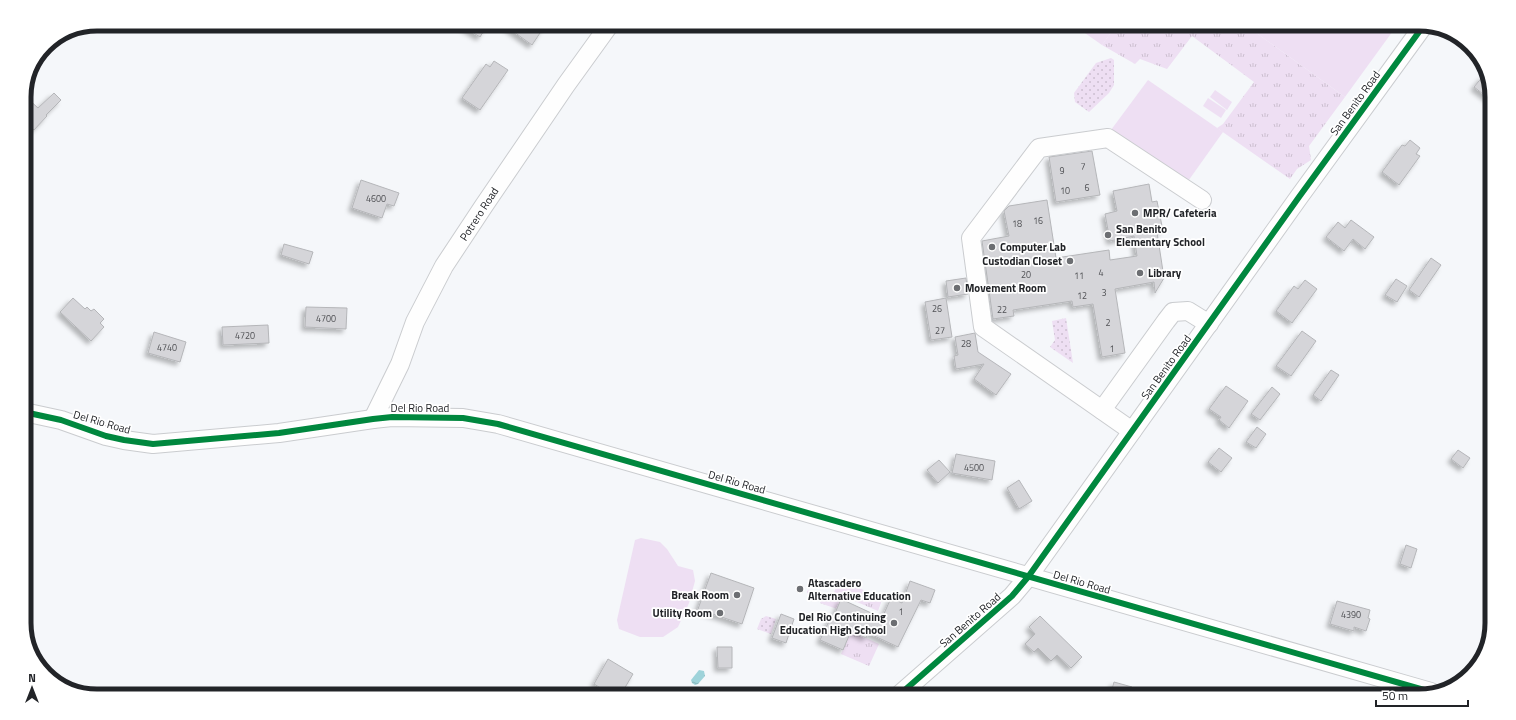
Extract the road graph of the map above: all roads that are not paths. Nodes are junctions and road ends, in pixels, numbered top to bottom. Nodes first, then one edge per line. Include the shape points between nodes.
1 (605, 31) edge
2 (1420, 31) edge
3 (1202, 200) dead end
4 (1209, 324) junction
5 (1102, 410) junction
6 (31, 414) edge
7 (373, 419) junction
8 (1132, 431) junction
9 (1028, 577) junction
10 (906, 689) edge
11 (1420, 689) edge

1 - 7 street, Potrero Road via 444,266 415,322 400,364
2 - 4 street, San Benito Road
3 - 5 street via 1108,138 1039,148 971,238 983,327
4 - 5 street via 1188,311 1174,312
4 - 8 street, San Benito Road
5 - 8 street
6 - 7 street, Del Rio Road via 61,420 112,437 153,444 279,433
7 - 9 street, Del Rio Road via 441,417 498,424
8 - 9 street, San Benito Road
9 - 10 street, San Benito Road via 1012,596
9 - 11 street, Del Rio Road

